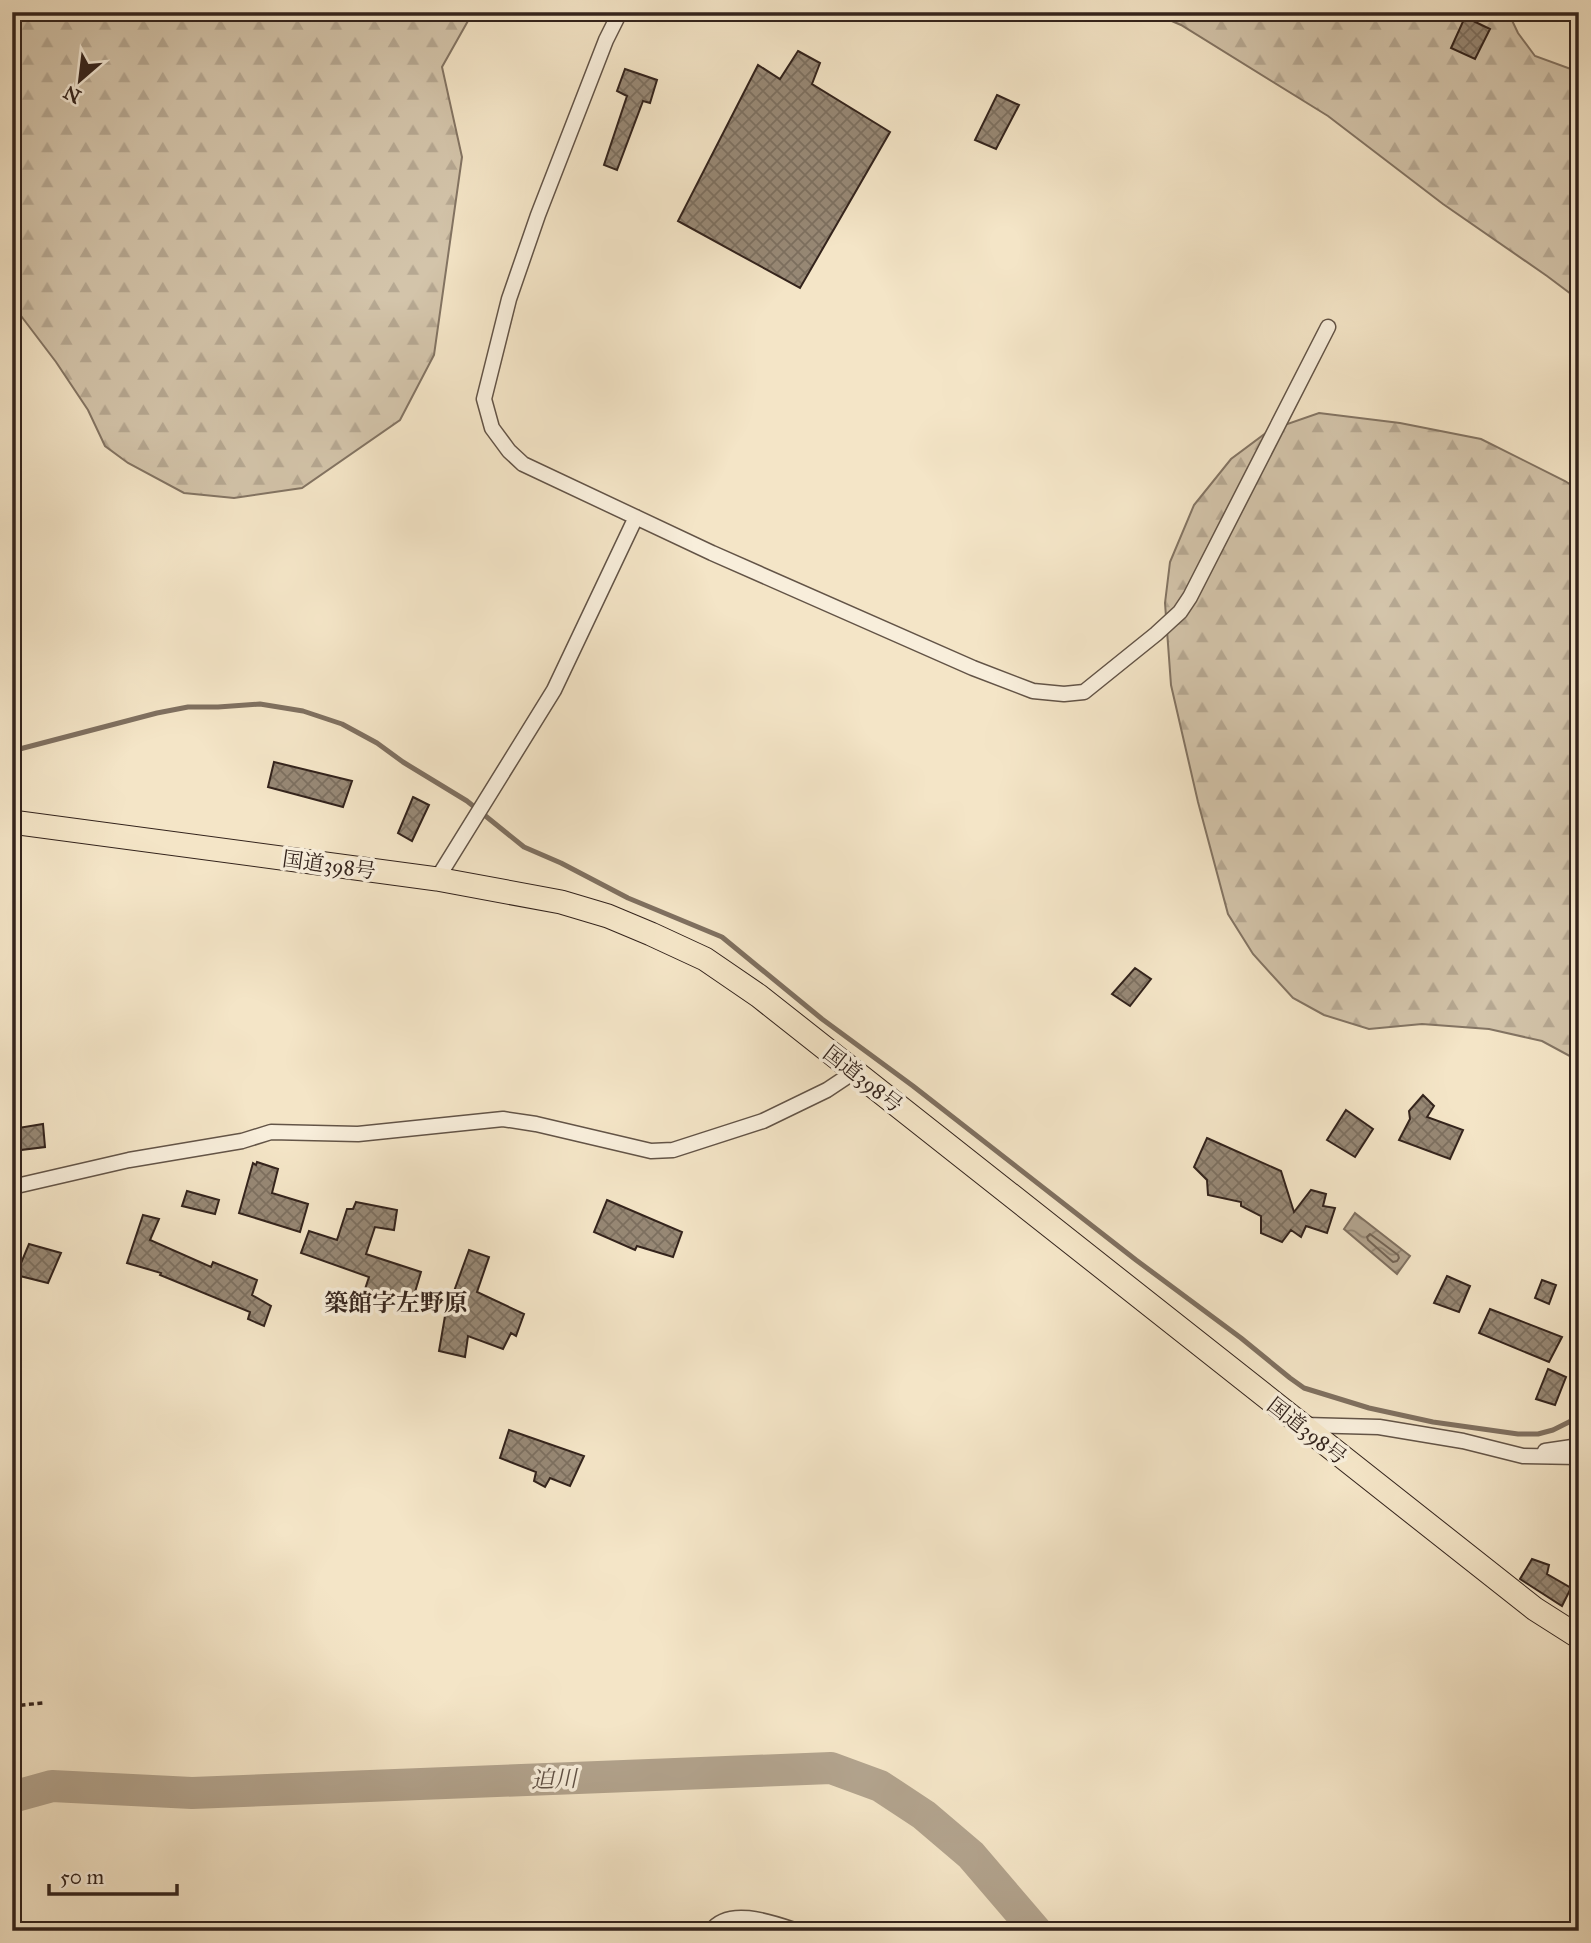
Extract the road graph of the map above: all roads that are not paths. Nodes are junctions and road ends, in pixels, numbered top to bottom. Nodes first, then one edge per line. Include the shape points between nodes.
1 (620, 12) edge
2 (1328, 327) dead end
3 (636, 517) junction
4 (12, 822) edge
5 (437, 879) junction
6 (854, 1072) junction
7 (12, 1187) edge
8 (1300, 1425) junction
9 (1579, 1446) edge
10 (1523, 1456) junction
11 (1579, 1457) edge
12 (1579, 1637) edge
13 (711, 1931) edge
14 (797, 1931) edge

1 - 3 street via 529,239 484,399 492,428 523,464
2 - 3 street via 1190,597 1156,634 1084,692 1033,691
3 - 5 street via 554,690
4 - 5 highway, 国道398号
5 - 6 highway, 国道398号 via 561,902 608,916 705,959
6 - 7 street via 763,1121 673,1150 651,1151 503,1119 358,1134 271,1132
6 - 8 highway, 国道398号
8 - 10 street via 1379,1427
8 - 12 highway, 国道398号 via 1535,1609
9 - 10 street
10 - 11 street
13 - 14 street via 723,1921 746,1918

